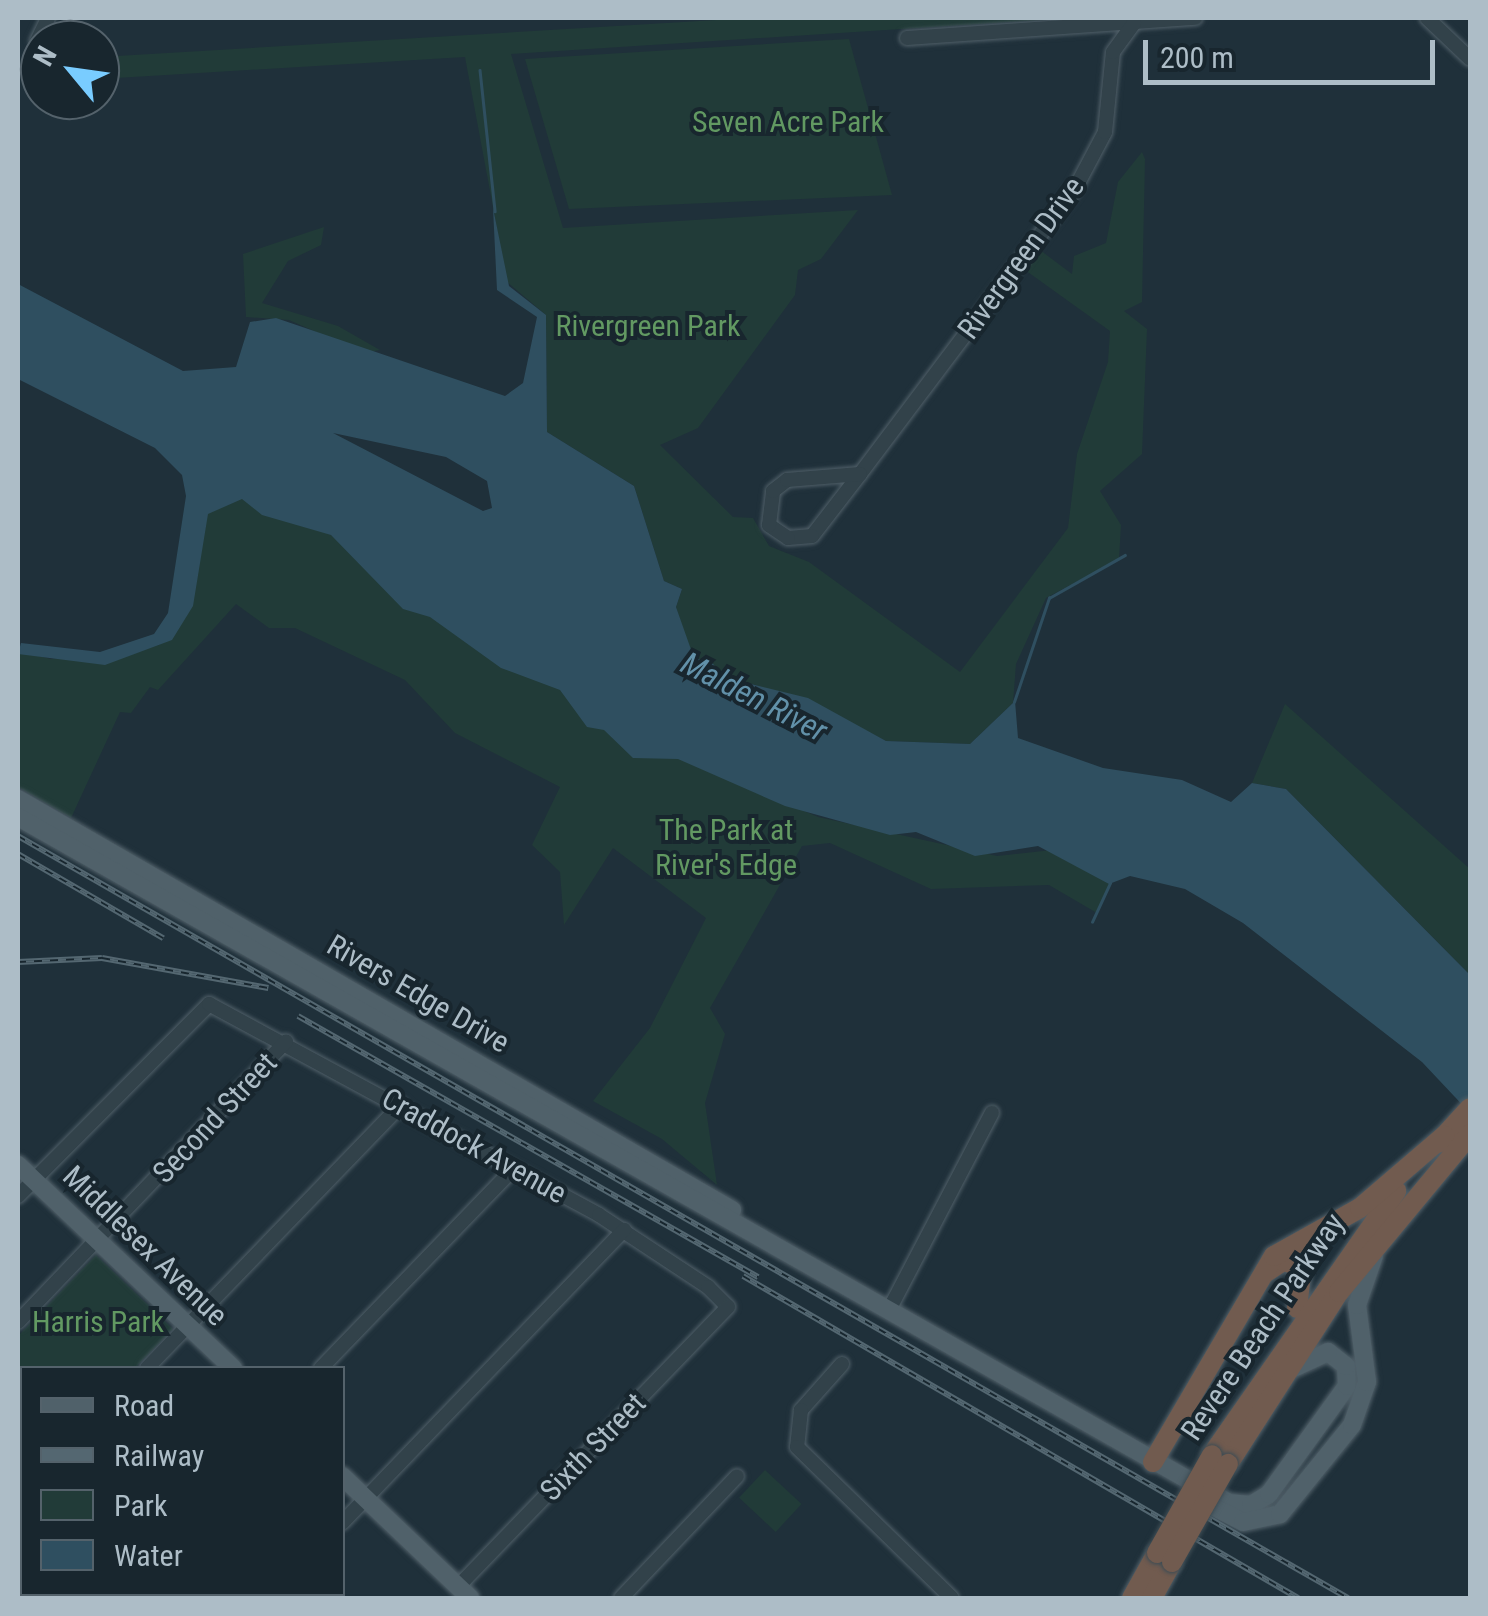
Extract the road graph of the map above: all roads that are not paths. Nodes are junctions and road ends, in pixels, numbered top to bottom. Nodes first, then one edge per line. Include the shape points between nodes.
1 (1195, 18) edge
2 (1427, 18) edge
3 (1134, 23) junction
4 (907, 38) dead end
5 (1470, 58) edge
6 (860, 474) junction
7 (18, 799) edge
8 (18, 817) edge
9 (286, 1042) junction
10 (401, 1105) junction
11 (1470, 1108) edge
12 (992, 1114) dead end
13 (1457, 1139) edge
14 (18, 1166) edge
15 (513, 1170) junction
16 (35, 1179) junction
17 (18, 1196) edge
18 (1409, 1203) junction
19 (624, 1230) junction
20 (98, 1240) junction
21 (786, 1247) junction
22 (1259, 1282) junction
23 (891, 1306) junction
24 (728, 1307) joint
25 (18, 1322) edge
26 (188, 1326) junction
27 (1276, 1352) junction
28 (842, 1364) dead end
29 (149, 1366) edge
30 (231, 1366) edge
31 (323, 1366) edge
32 (1255, 1417) junction
33 (1220, 1459) junction
34 (1159, 1467) junction
35 (737, 1476) dead end
36 (345, 1479) edge
37 (366, 1499) junction
38 (345, 1521) edge
39 (1164, 1558) junction
40 (464, 1593) edge
41 (621, 1598) edge
42 (952, 1598) edge
43 (1132, 1598) edge
44 (1152, 1598) edge

1 - 3 street
2 - 5 street
3 - 4 street
3 - 6 street, Rivergreen Drive via 1113,52 1105,132 1076,187
6 - 6 street, Rivergreen Drive via 787,480 772,491 770,525 788,538 812,536
7 - 21 main road, Rivers Edge Drive via 457,1047
8 - 21 main road, Rivers Edge Drive
9 - 10 street, Craddock Avenue
9 - 16 street, Craddock Avenue via 208,1004
9 - 20 street, Second Street
10 - 15 street, Craddock Avenue
10 - 26 street
11 - 13 highway, Revere Beach Parkway
12 - 23 street
13 - 18 highway, Revere Beach Parkway
13 - 22 highway via 1360,1208 1280,1249
13 - 27 highway, Revere Beach Parkway
14 - 16 main road, Middlesex Avenue
15 - 19 street, Craddock Avenue
15 - 31 street
16 - 17 street
16 - 20 main road, Middlesex Avenue
18 - 32 highway, Revere Beach Parkway
18 - 34 main road, Rivers Edge Drive via 1359,1295 1362,1408 1294,1502 1272,1518 1240,1521
19 - 24 street, Craddock Avenue
19 - 37 street
20 - 25 street, Second Street
20 - 26 main road, Middlesex Avenue
21 - 23 main road, Rivers Edge Drive
22 - 27 highway via 1283,1261 1306,1274
22 - 34 highway
23 - 34 main road, Rivers Edge Drive
24 - 40 street, Sixth Street
26 - 29 street
26 - 30 main road, Middlesex Avenue
27 - 33 highway, Revere Beach Parkway
28 - 42 street via 801,1410 797,1447
32 - 33 highway, Revere Beach Parkway
32 - 34 main road, Rivers Edge Drive via 1306,1357 1328,1352 1346,1366 1345,1392 1262,1500 1233,1504
33 - 39 highway, Revere Beach Parkway, bridge
35 - 41 street
36 - 37 main road
37 - 38 street
37 - 40 main road
39 - 43 highway, Revere Beach Parkway
39 - 44 highway, Revere Beach Parkway

